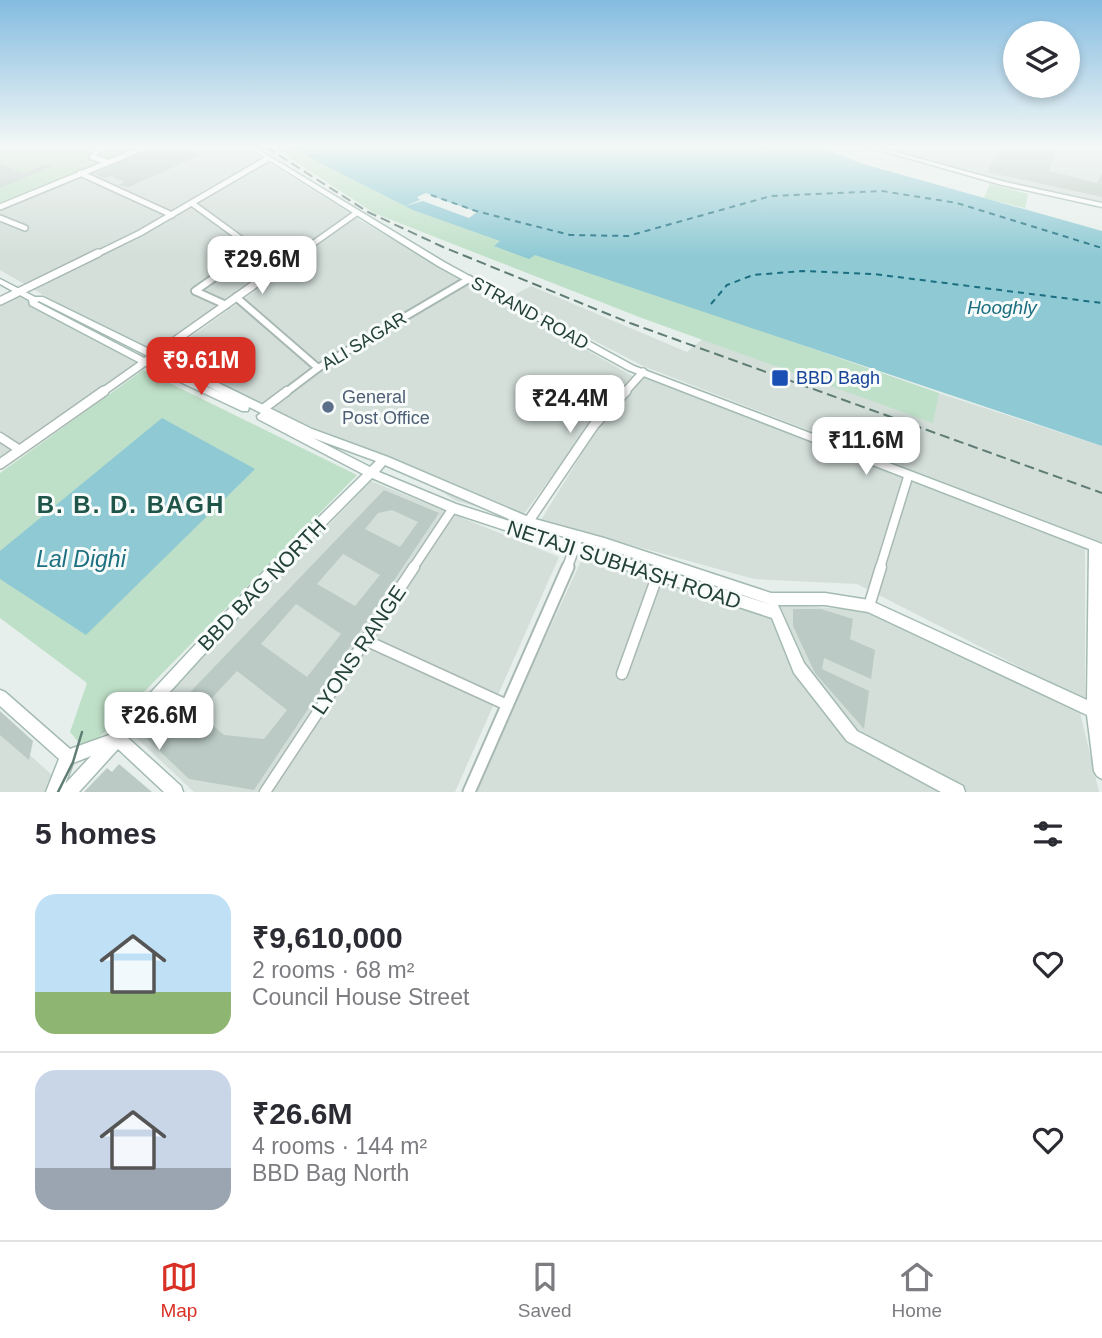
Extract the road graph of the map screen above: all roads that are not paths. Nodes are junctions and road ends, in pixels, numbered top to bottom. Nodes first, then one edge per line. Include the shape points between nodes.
1 (54, 184) edge
2 (104, 184) edge
3 (226, 184) edge
4 (307, 184) edge
5 (1004, 184) edge
6 (193, 204) junction
7 (0, 207) edge
8 (1102, 208) edge
9 (355, 214) junction
10 (172, 215) junction
11 (0, 218) edge
12 (25, 228) dead end
13 (279, 267) junction
14 (218, 275) dead end
15 (469, 279) junction
16 (0, 281) edge
17 (18, 291) junction
18 (236, 297) junction
19 (0, 299) edge
20 (226, 305) junction
21 (149, 359) junction
22 (317, 368) junction
23 (643, 372) junction
24 (260, 412) junction
25 (0, 438) edge
26 (20, 450) junction
27 (384, 460) junction
28 (0, 464) edge
29 (371, 473) junction
30 (908, 477) junction
31 (453, 508) junction
32 (529, 522) junction
33 (519, 532) junction
34 (578, 541) junction
35 (1098, 548) edge
36 (658, 575) junction
37 (774, 606) junction
38 (869, 606) junction
39 (365, 640) junction
40 (622, 674) dead end
41 (0, 697) edge
42 (507, 705) junction
43 (1098, 712) edge
44 (118, 739) junction
45 (68, 757) junction
46 (1102, 771) edge
47 (54, 792) edge
48 (68, 792) edge
49 (175, 792) edge
50 (265, 792) edge
51 (469, 792) edge
52 (957, 792) edge

1 - 7 street
2 - 10 street
3 - 6 street
4 - 9 main road, STRAND ROAD
5 - 8 main road
6 - 10 street
6 - 13 street
9 - 13 street
9 - 15 main road, STRAND ROAD
10 - 17 street
11 - 12 street
13 - 18 street
14 - 20 street via 195,291
15 - 22 street, ALI SAGAR
15 - 23 main road, STRAND ROAD
16 - 17 main road
17 - 19 street
17 - 21 main road via 33,303
18 - 20 street
18 - 22 street
20 - 21 street
21 - 24 main road
21 - 26 street
22 - 24 street, ALI SAGAR
23 - 30 main road, STRAND ROAD
23 - 32 street via 594,425
24 - 27 main road
24 - 29 main road, NETAJI SUBHASH ROAD
25 - 26 street
26 - 28 street
27 - 29 main road, BBD BAG NORTH
27 - 32 main road
29 - 31 main road, NETAJI SUBHASH ROAD
29 - 44 main road, BBD BAG NORTH via 272,571
30 - 35 main road, STRAND ROAD
30 - 38 street
31 - 33 main road, NETAJI SUBHASH ROAD
31 - 39 street, LYONS RANGE
32 - 33 street
32 - 34 main road
33 - 34 main road, NETAJI SUBHASH ROAD
34 - 36 main road, NETAJI SUBHASH ROAD
34 - 37 main road, NETAJI SUBHASH ROAD
34 - 42 street
35 - 43 main road
36 - 37 main road, NETAJI SUBHASH ROAD
36 - 40 street
37 - 38 main road, NETAJI SUBHASH ROAD via 791,599 825,599
37 - 52 main road via 799,668 852,736
38 - 43 main road, NETAJI SUBHASH ROAD
39 - 42 street
39 - 50 street, LYONS RANGE
41 - 45 main road
42 - 51 street
43 - 46 main road
44 - 45 main road
44 - 48 main road, BBD BAG NORTH
44 - 49 main road
45 - 47 main road

